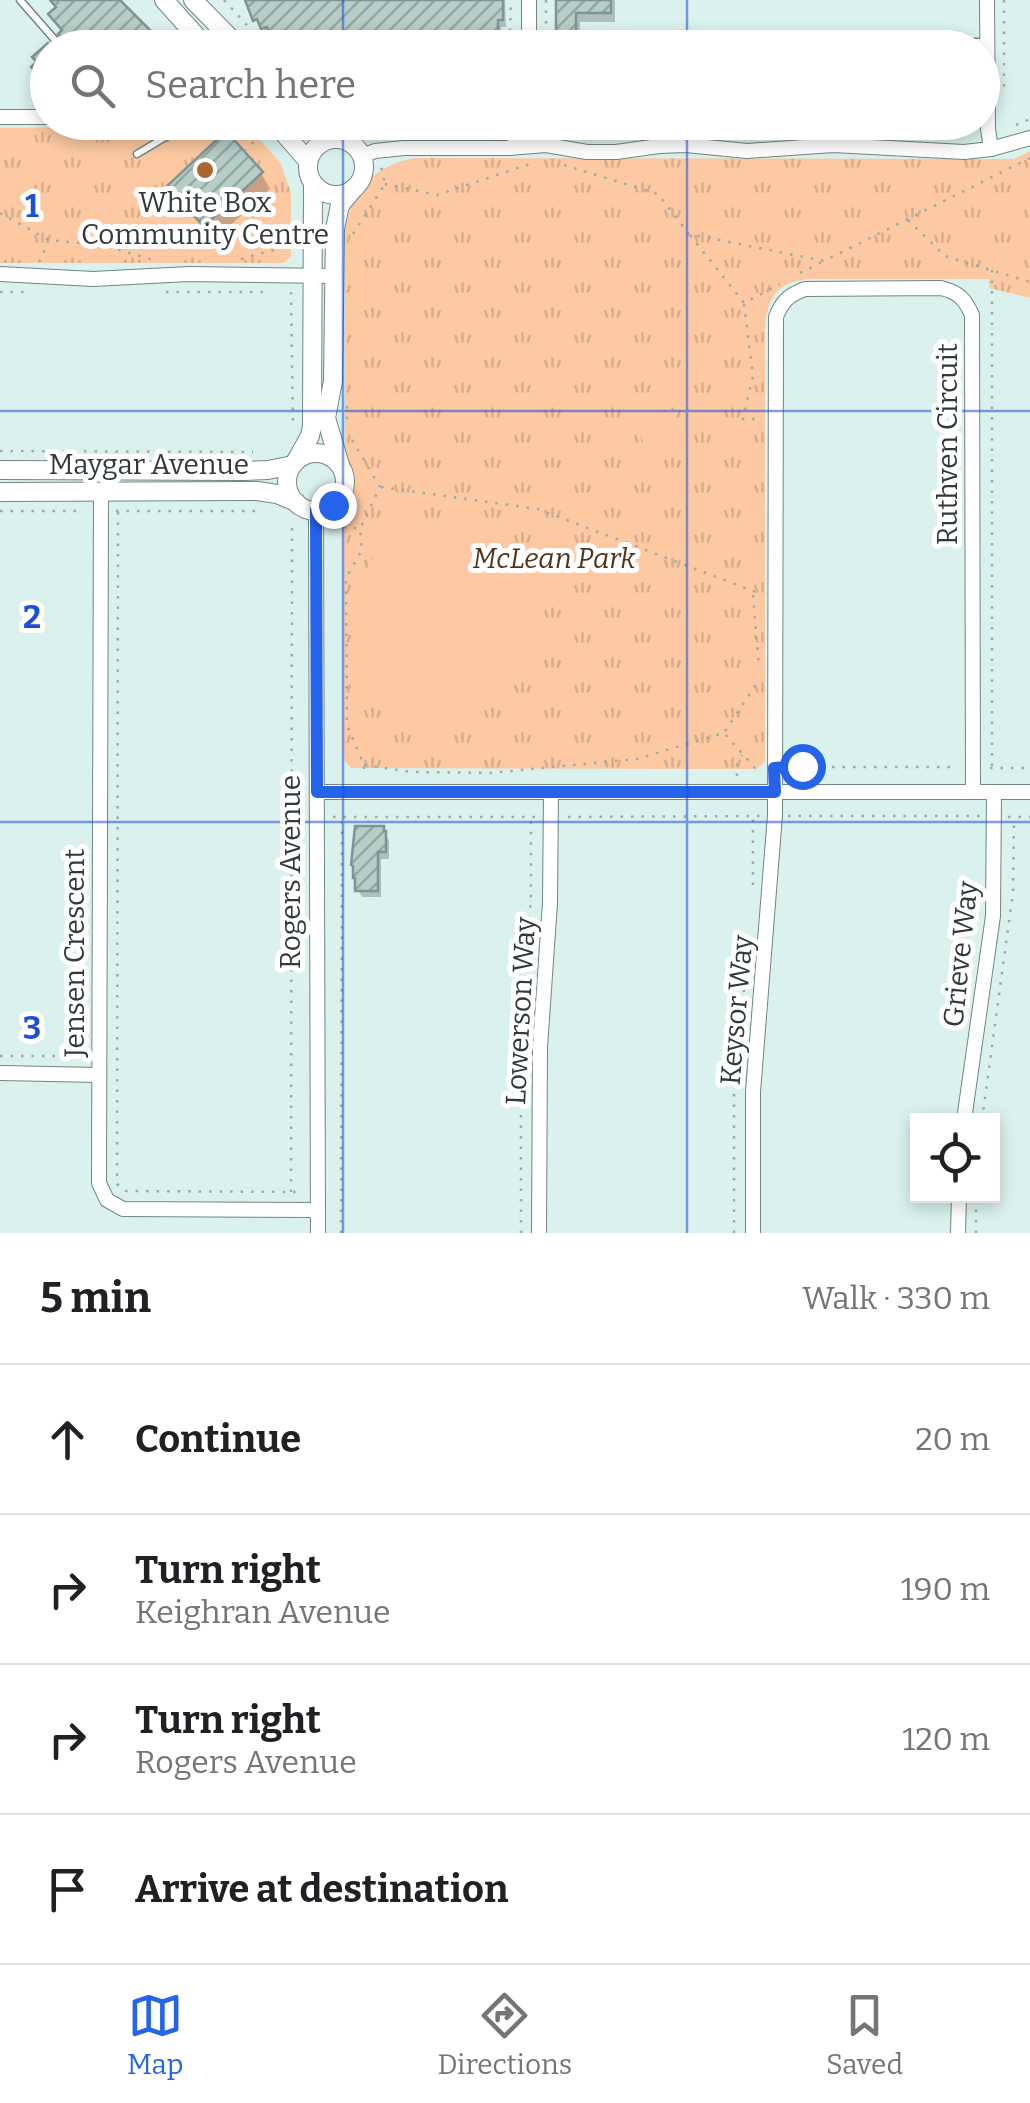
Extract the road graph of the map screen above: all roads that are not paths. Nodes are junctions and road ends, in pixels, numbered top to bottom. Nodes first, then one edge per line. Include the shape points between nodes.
1 (20, 0) edge
2 (164, 0) edge
3 (193, 0) edge
4 (528, 0) edge
5 (987, 0) edge
6 (46, 30) edge
7 (192, 30) edge
8 (223, 30) edge
9 (528, 30) edge
10 (986, 30) edge
11 (0, 117) edge
12 (30, 117) edge
13 (1030, 138) edge
14 (156, 140) edge
15 (282, 140) edge
16 (323, 140) edge
17 (347, 140) edge
18 (521, 140) edge
19 (990, 140) edge
20 (508, 148) junction
21 (991, 148) junction
22 (368, 153) junction
23 (137, 154) dead end
24 (308, 161) junction
25 (313, 184) junction
26 (355, 188) junction
27 (0, 274) edge
28 (312, 276) junction
29 (334, 276) junction
30 (294, 463) junction
31 (340, 465) junction
32 (0, 470) edge
33 (100, 471) junction
34 (0, 492) edge
35 (101, 501) junction
36 (294, 510) junction
37 (316, 510) junction
38 (317, 792) junction
39 (551, 792) junction
40 (775, 792) junction
41 (973, 792) junction
42 (994, 792) junction
43 (1030, 792) edge
44 (0, 1073) edge
45 (99, 1075) junction
46 (965, 1113) edge
47 (959, 1203) edge
48 (318, 1210) junction
49 (318, 1233) edge
50 (539, 1233) edge
51 (753, 1233) edge
52 (958, 1233) edge

1 - 6 lane
2 - 7 street
3 - 8 street
4 - 9 street
5 - 10 street
11 - 12 street
13 - 21 street
14 - 23 lane
15 - 24 street
16 - 24 street
17 - 22 street
18 - 20 street
19 - 21 street
20 - 21 street
20 - 22 street
22 - 26 street
24 - 25 street
25 - 26 street via 338,195
25 - 28 street
26 - 29 street via 340,205
27 - 28 street via 93,280
28 - 29 street
28 - 30 street via 312,426
29 - 31 street via 326,418
30 - 31 street via 314,453
30 - 33 street, Maygar Avenue via 268,470
30 - 36 street via 287,480
31 - 37 street via 344,490 333,505
32 - 33 street, Maygar Avenue
33 - 35 street
34 - 35 street, Maygar Avenue
35 - 36 street, Maygar Avenue via 257,491 277,494
35 - 45 street, Jensen Crescent
36 - 37 street
37 - 38 street, Rogers Avenue
38 - 39 street
38 - 48 street, Rogers Avenue
39 - 40 street
39 - 50 street, Lowerson Way
40 - 41 street
40 - 41 street, Ruthven Circuit via 776,317 790,294 805,289 941,288 962,298 972,315
40 - 51 street, Keysor Way via 753,1092
41 - 42 street
42 - 43 street
42 - 46 street, Grieve Way via 993,916
44 - 45 street
45 - 48 street, Jensen Crescent via 99,1183 113,1205
47 - 52 street
48 - 49 street, Rogers Avenue

